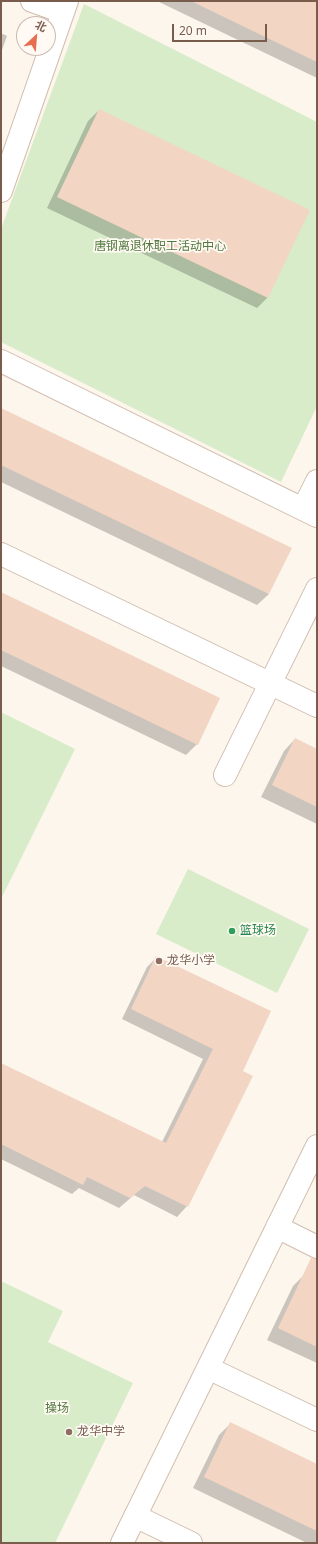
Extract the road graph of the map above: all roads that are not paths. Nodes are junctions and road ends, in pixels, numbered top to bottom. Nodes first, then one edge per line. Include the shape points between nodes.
1 (32, 1) edge
2 (65, 7) edge
3 (2, 182) edge
4 (1, 361) edge
5 (317, 481) edge
6 (310, 513) edge
7 (1, 554) edge
8 (317, 589) edge
9 (270, 683) junction
10 (317, 706) edge
11 (225, 775) dead end
12 (317, 1146) edge
13 (277, 1227) junction
14 (317, 1247) edge
15 (208, 1368) junction
16 (317, 1420) edge
17 (135, 1516) junction
18 (122, 1543) edge
19 (191, 1543) edge

1 - 2 street
2 - 3 street
4 - 6 street
5 - 6 street
7 - 9 street
8 - 9 street
9 - 10 street
9 - 11 street
12 - 13 street
13 - 14 street
13 - 15 street
15 - 16 street
15 - 17 street
17 - 18 street
17 - 19 street

